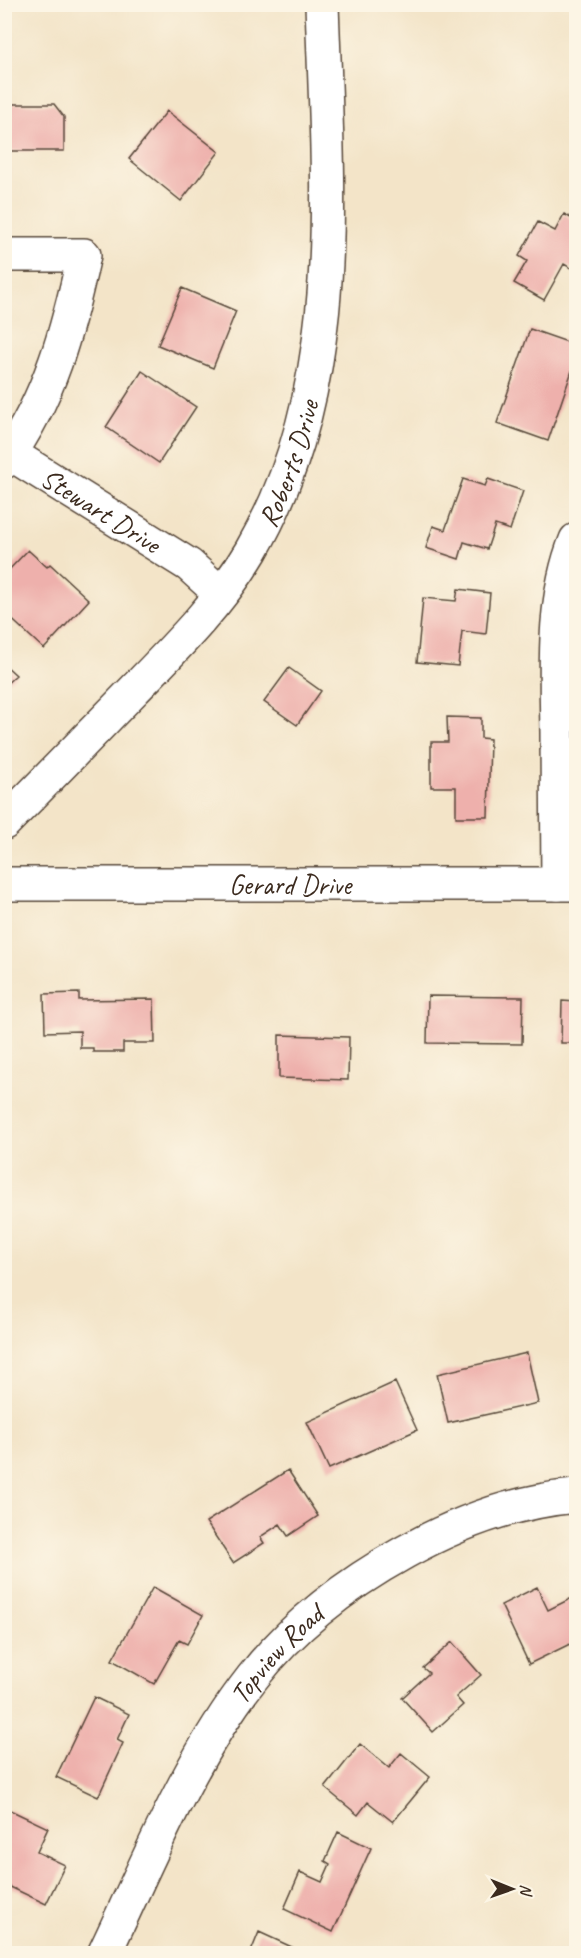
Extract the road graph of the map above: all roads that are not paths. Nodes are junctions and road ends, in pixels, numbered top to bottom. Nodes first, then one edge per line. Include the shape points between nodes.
1 (322, 4) edge
2 (4, 255) edge
3 (8, 458) edge
4 (576, 540) edge
5 (221, 594) junction
6 (4, 823) edge
7 (4, 884) edge
8 (567, 884) edge
9 (576, 1496) edge
10 (105, 1953) edge

1 - 5 street, Roberts Drive via 327,244 321,327 310,394 297,451 277,503
2 - 3 street, Stewart Drive via 84,255 65,337 44,396
3 - 5 street, Stewart Drive via 189,565
4 - 8 street via 559,614 556,674
5 - 6 street, Roberts Drive via 165,658
7 - 8 street, Gerard Drive
9 - 10 street, Topview Road via 500,1510 428,1539 362,1576 303,1622 252,1677 211,1739 189,1776

